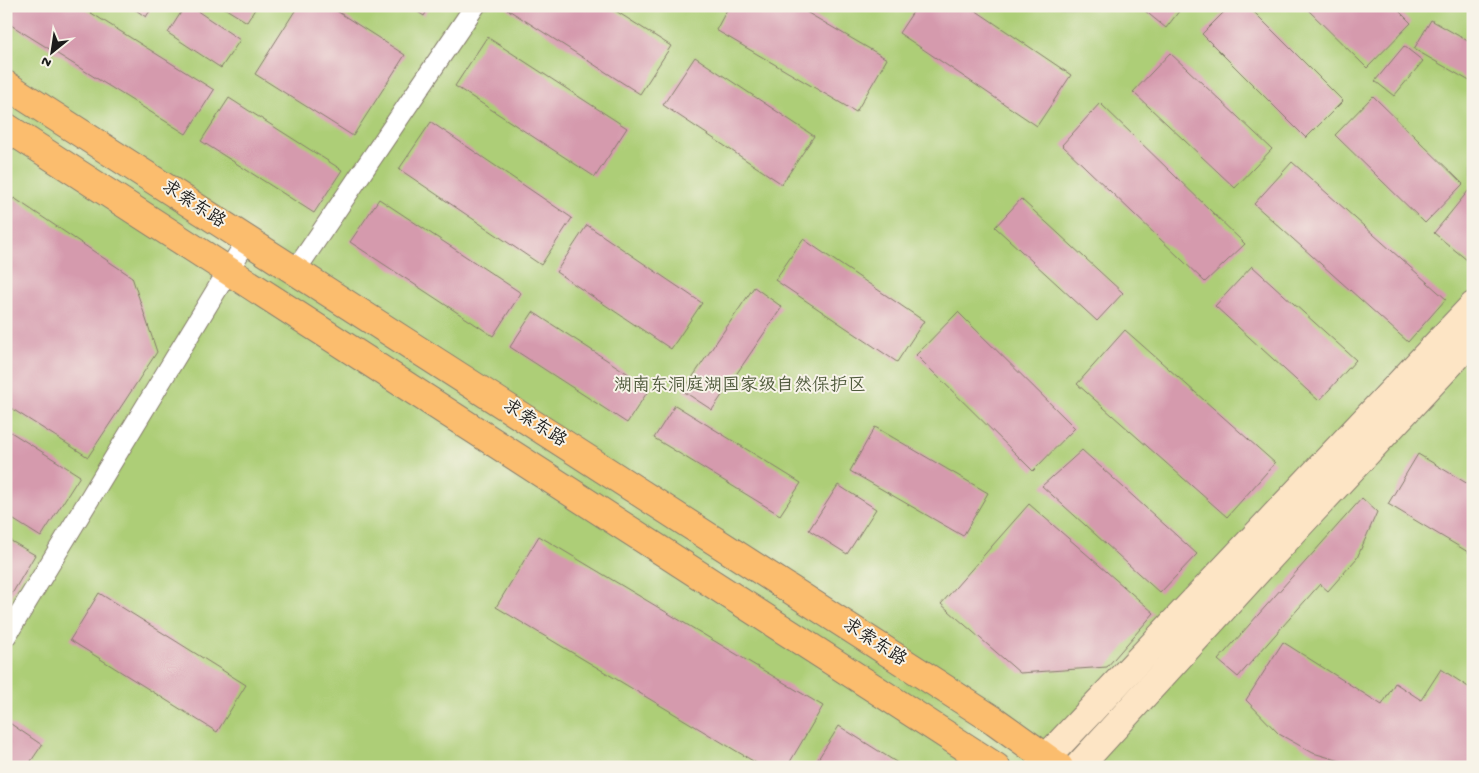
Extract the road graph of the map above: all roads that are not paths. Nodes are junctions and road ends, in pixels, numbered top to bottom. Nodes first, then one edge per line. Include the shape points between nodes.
1 (475, 6) edge
2 (6, 85) edge
3 (6, 127) edge
4 (247, 240) junction
5 (227, 270) junction
6 (295, 271) junction
7 (1473, 306) edge
8 (1473, 339) edge
9 (6, 636) edge
10 (1048, 763) edge
11 (996, 767) edge
12 (1078, 767) edge

1 - 6 street
2 - 4 main road, 求索东路
3 - 5 main road, 求索东路
4 - 5 street
4 - 6 main road, 求索东路
5 - 9 street
5 - 11 main road, 求索东路
6 - 10 main road, 求索东路 via 995,721
7 - 10 main road
8 - 12 main road

